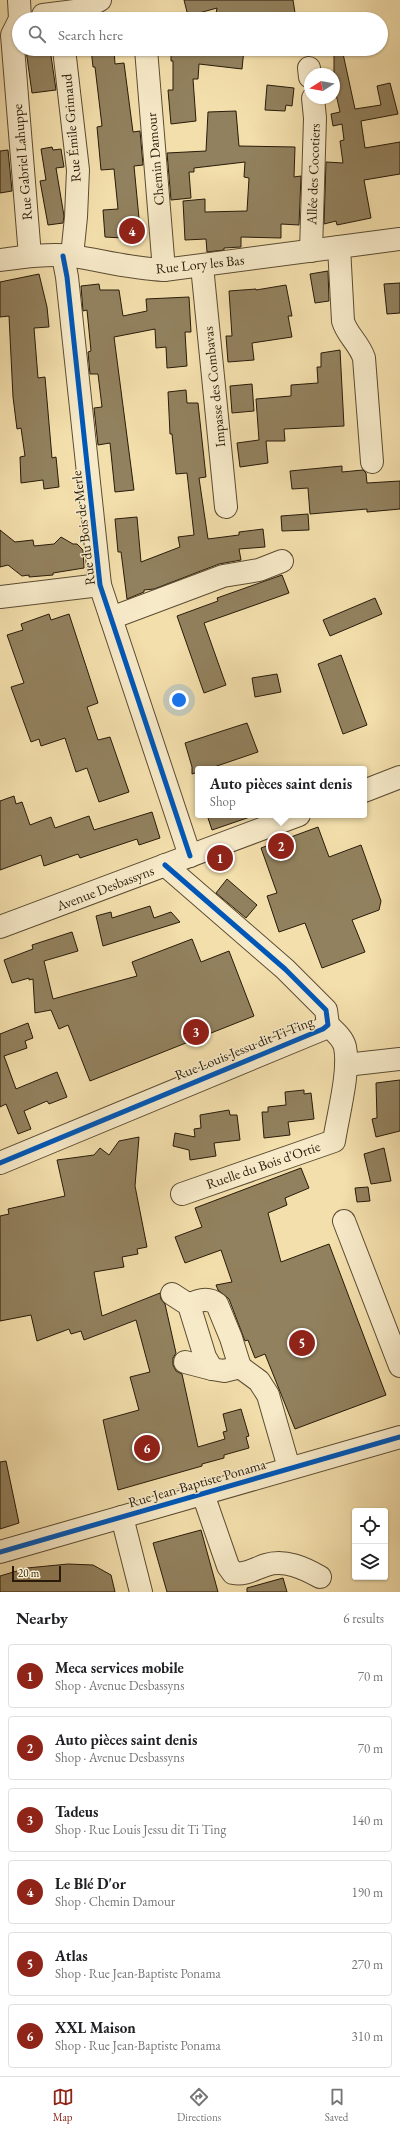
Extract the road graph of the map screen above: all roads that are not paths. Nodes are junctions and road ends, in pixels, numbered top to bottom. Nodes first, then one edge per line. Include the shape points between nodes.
1 (86, 10) edge
2 (47, 12) edge
3 (14, 56) edge
4 (65, 56) edge
5 (147, 56) edge
6 (314, 104) edge
7 (400, 239) edge
8 (339, 247) junction
9 (311, 251) junction
10 (30, 256) junction
11 (67, 256) junction
12 (0, 260) edge
13 (202, 266) junction
14 (164, 270) junction
15 (372, 462) dead end
16 (226, 507) dead end
17 (282, 561) dead end
18 (100, 585) junction
19 (0, 597) edge
20 (111, 618) junction
21 (400, 777) edge
22 (367, 790) edge
23 (291, 818) edge
24 (190, 856) junction
25 (165, 865) junction
26 (0, 927) edge
27 (328, 1025) junction
28 (400, 1058) edge
29 (346, 1065) junction
30 (0, 1163) edge
31 (182, 1194) dead end
32 (344, 1221) dead end
33 (185, 1362) dead end
34 (400, 1366) edge
35 (240, 1367) junction
36 (212, 1369) junction
37 (400, 1437) edge
38 (289, 1468) junction
39 (203, 1494) junction
40 (122, 1517) junction
41 (0, 1552) edge
42 (320, 1577) dead end
43 (141, 1592) edge

1 - 2 street
3 - 10 street, Rue Gabriel Lahuppe
4 - 11 street, Rue Émile Grimaud via 78,170 76,217
5 - 14 street, Chemin Damour
6 - 9 street, Allée des Cocotiers
7 - 8 street, Rue Lory les Bas
8 - 9 street, Rue Lory les Bas
8 - 15 street via 343,321 346,330 361,348 364,358
9 - 13 street, Rue Lory les Bas
10 - 11 street, Rue Lory les Bas
10 - 12 street, Rue Lory les Bas
11 - 14 street, Rue Lory les Bas via 137,269
11 - 18 street, Rue du Bois de Merle via 67,277
13 - 14 street, Rue Lory les Bas
13 - 16 street, Impasse des Combavas
17 - 20 street via 259,570 223,576
18 - 19 street
18 - 20 street, Rue du Bois de Merle
20 - 24 street, Rue du Bois de Merle
21 - 22 street
23 - 24 street, Avenue Desbassyns
24 - 25 street, Avenue Desbassyns
25 - 26 street, Avenue Desbassyns
25 - 27 street, Rue Louis Jessu dit Ti Ting via 285,969 326,1010
27 - 29 street via 344,1046
27 - 30 street, Rue Louis Jessu dit Ti Ting
28 - 29 street
29 - 31 street, Ruelle du Bois d'Ortie via 334,1140
32 - 34 street
33 - 36 street
35 - 36 street via 224,1371
35 - 36 street via 217,1304 213,1301 180,1299
35 - 38 street via 259,1381 268,1395
37 - 38 street, Rue Jean-Baptiste Ponama
38 - 39 street, Rue Jean-Baptiste Ponama
39 - 40 street, Rue Jean-Baptiste Ponama
39 - 42 street via 228,1566 233,1573 244,1575 267,1564 288,1564
40 - 41 street, Rue Jean-Baptiste Ponama
40 - 43 street

